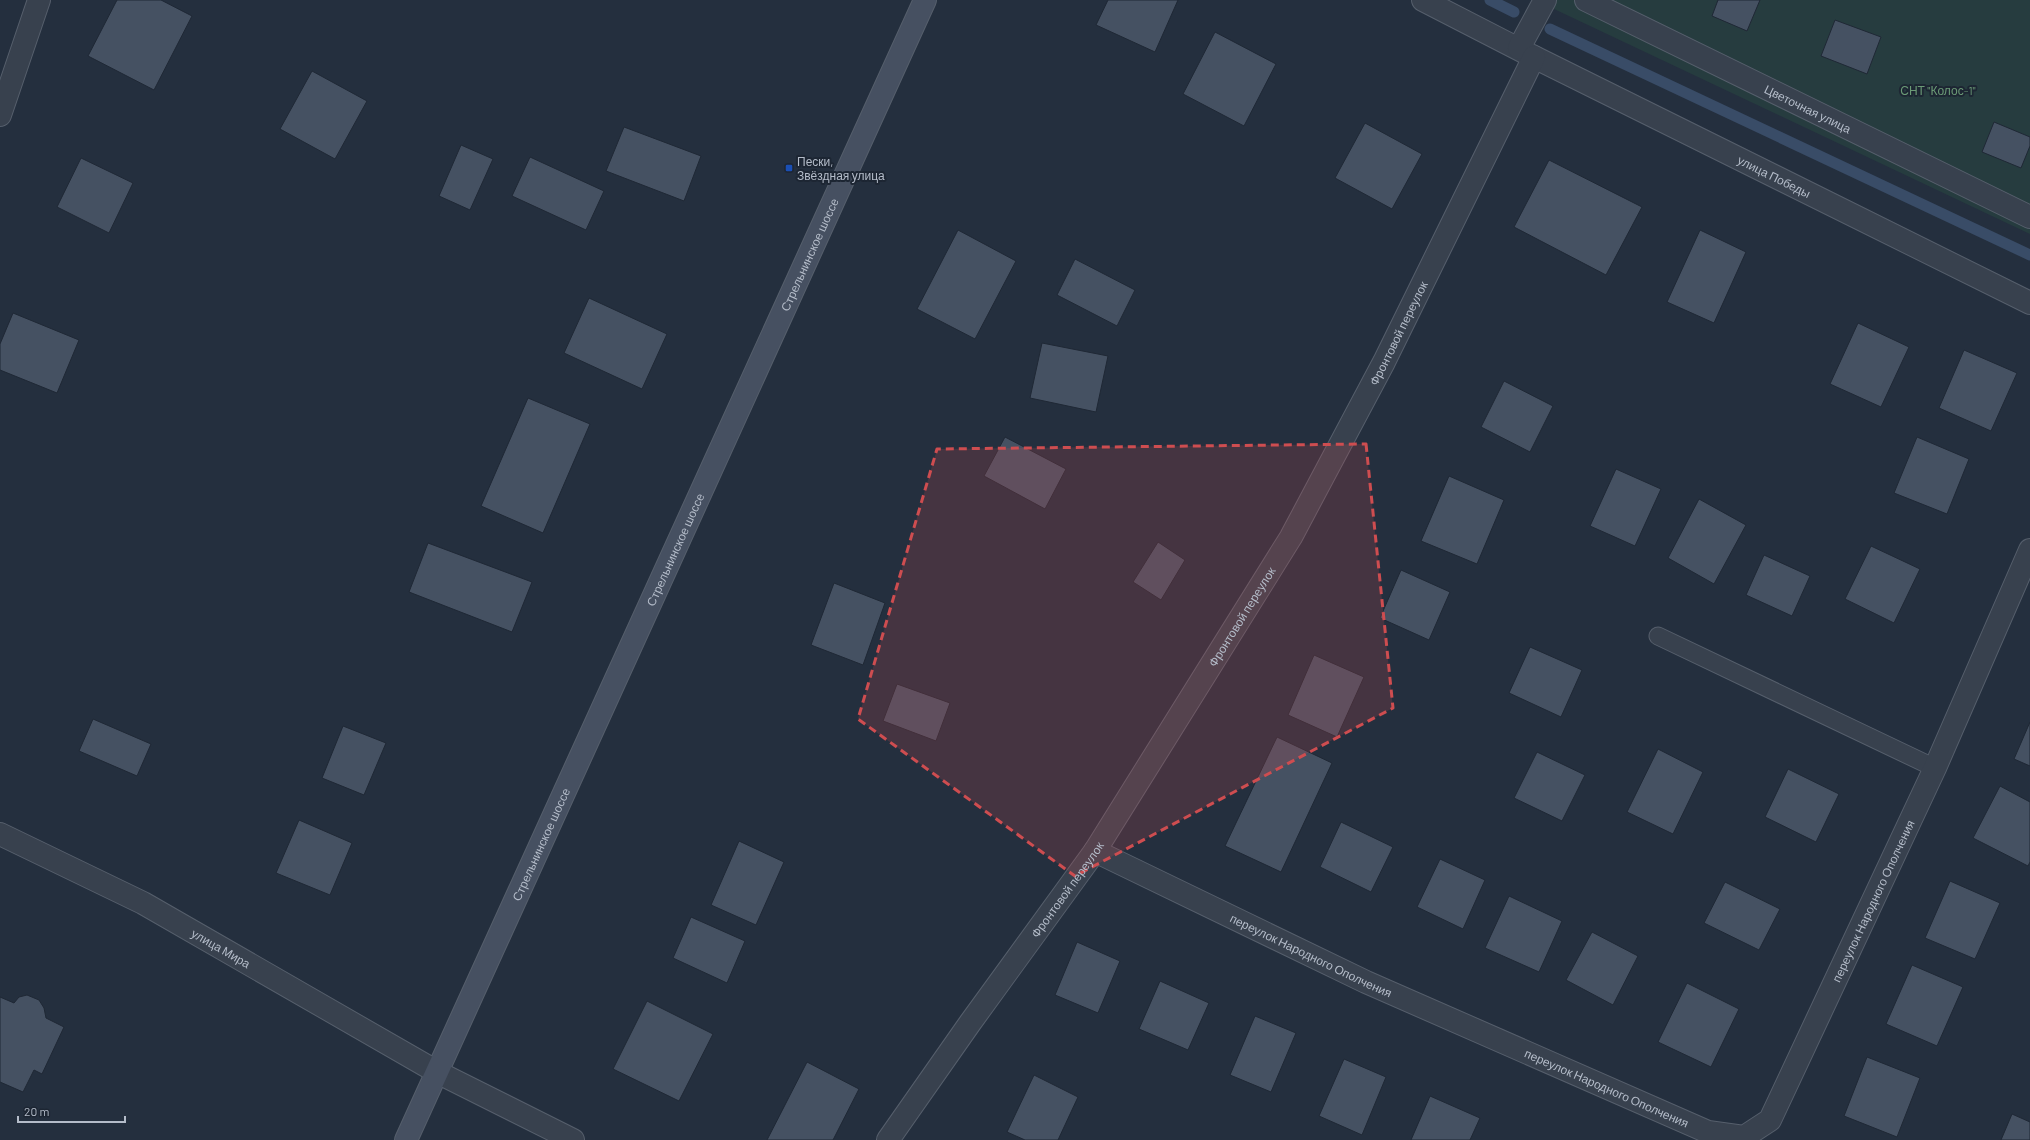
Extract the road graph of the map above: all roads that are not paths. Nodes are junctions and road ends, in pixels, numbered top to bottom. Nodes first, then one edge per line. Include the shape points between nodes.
1 (39, 0) edge
2 (925, 0) edge
3 (1423, 0) edge
4 (1545, 0) edge
5 (1586, 0) edge
6 (1526, 53) junction
7 (0, 115) edge
8 (2030, 217) edge
9 (2030, 303) edge
10 (2030, 550) edge
11 (1658, 636) dead end
12 (1935, 768) junction
13 (0, 834) edge
14 (1095, 851) junction
15 (437, 1072) junction
16 (406, 1140) edge
17 (573, 1140) edge
18 (888, 1140) edge

1 - 7 street
2 - 15 main road, Стрельнинское шоссе
3 - 6 street, улица Победы
4 - 6 street, Фронтовой переулок
5 - 8 street, Цветочная улица
6 - 9 street, улица Победы
6 - 14 street, Фронтовой переулок via 1384,362 1291,538
10 - 12 street, переулок Народного Ополчения
11 - 12 lane
12 - 14 street, переулок Народного Ополчения via 1770,1120 1744,1137 1708,1132 1366,982
13 - 15 street, улица Мира via 143,903
14 - 18 street, Фронтовой переулок
15 - 16 main road, Стрельнинское шоссе
15 - 17 street, улица Мира

